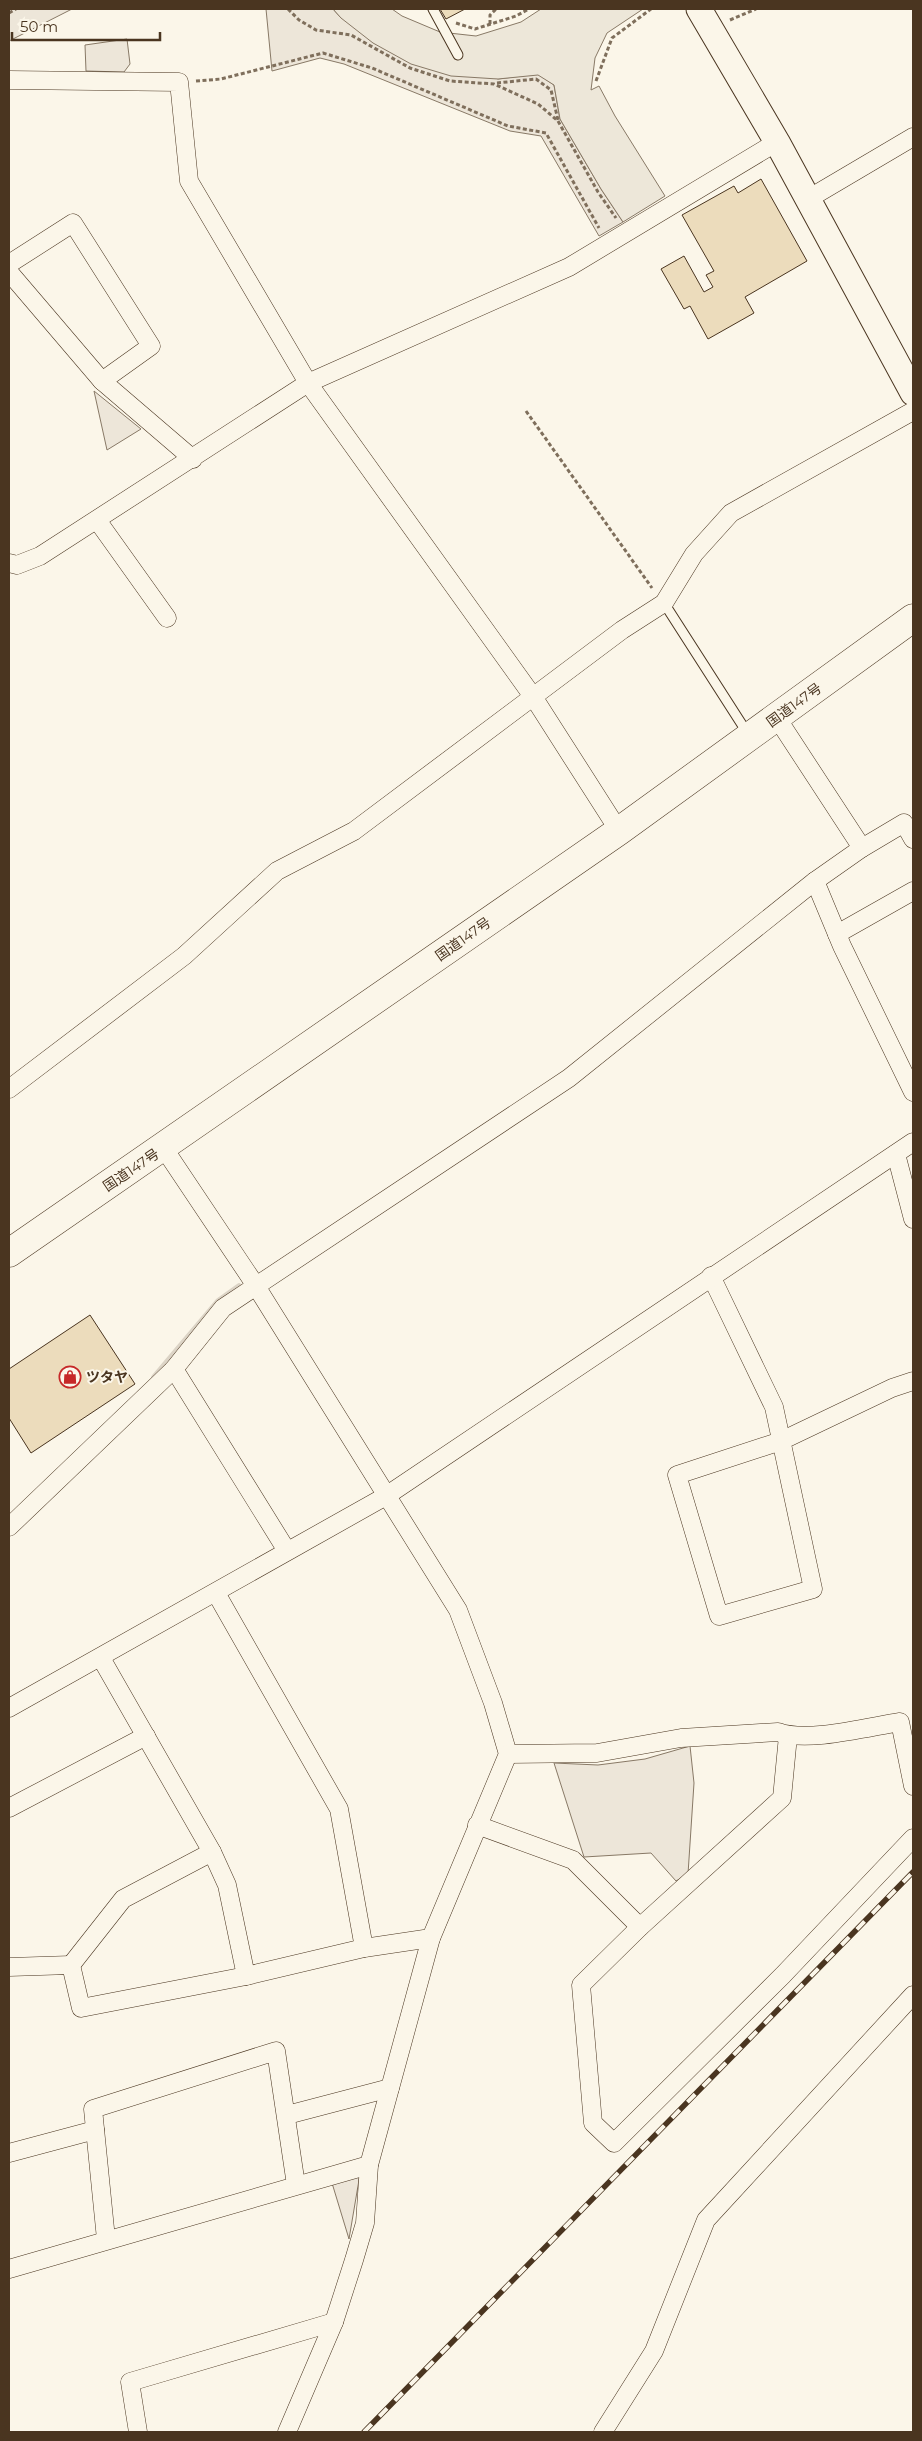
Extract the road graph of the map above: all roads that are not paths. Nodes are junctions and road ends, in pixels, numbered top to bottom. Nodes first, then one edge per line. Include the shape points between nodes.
1 (433, 9) edge
2 (705, 18) edge
3 (458, 55) dead end
4 (11, 82) edge
5 (913, 137) edge
6 (777, 142) junction
7 (808, 199) junction
8 (9, 264) edge
9 (9, 272) edge
10 (102, 381) junction
11 (308, 383) junction
12 (913, 393) edge
13 (913, 412) edge
14 (193, 459) junction
15 (96, 520) junction
16 (9, 563) edge
17 (664, 603) junction
18 (167, 618) dead end
19 (913, 618) edge
20 (534, 698) junction
21 (777, 718) junction
22 (750, 736) junction
23 (619, 831) junction
24 (913, 839) edge
25 (862, 848) junction
26 (815, 881) junction
27 (913, 891) edge
28 (837, 934) junction
29 (9, 1089) edge
30 (913, 1092) edge
31 (913, 1142) edge
32 (163, 1147) junction
33 (896, 1154) junction
34 (913, 1219) edge
35 (9, 1253) edge
36 (711, 1276) junction
37 (256, 1286) junction
38 (174, 1369) junction
39 (913, 1381) edge
40 (780, 1441) junction
41 (386, 1496) junction
42 (9, 1527) edge
43 (287, 1551) junction
44 (216, 1593) junction
45 (101, 1658) junction
46 (9, 1708) edge
47 (146, 1736) junction
48 (788, 1736) junction
49 (508, 1754) junction
50 (913, 1786) edge
51 (9, 1808) edge
52 (477, 1825) junction
53 (913, 1838) edge
54 (212, 1852) junction
55 (640, 1927) junction
56 (431, 1938) junction
57 (364, 1948) junction
58 (71, 1965) junction
59 (9, 1967) edge
60 (246, 1976) junction
61 (913, 1995) edge
62 (390, 2088) junction
63 (287, 2115) junction
64 (95, 2130) junction
65 (9, 2152) edge
66 (369, 2165) junction
67 (296, 2185) junction
68 (106, 2239) junction
69 (9, 2268) edge
70 (334, 2322) junction
71 (138, 2432) edge
72 (287, 2432) edge
73 (603, 2432) edge

1 - 3 lane
2 - 6 street
4 - 11 street via 179,82 189,181
5 - 7 street
6 - 7 street
6 - 11 street via 569,267
7 - 12 street
8 - 10 street via 73,223 151,346
9 - 10 street
10 - 14 street
11 - 14 street
11 - 20 street
13 - 17 street via 731,513 694,554
14 - 15 street
15 - 16 street via 40,556 18,565
15 - 18 street
17 - 20 street via 622,630
17 - 22 lane
19 - 21 highway, 国道147号
20 - 23 street
20 - 29 street via 354,831 277,871 184,956
21 - 22 highway, 国道147号
21 - 25 street
22 - 23 highway, 国道147号
23 - 32 highway, 国道147号
24 - 25 street via 904,823
25 - 26 street
26 - 28 street
26 - 37 street via 568,1078
27 - 28 street
28 - 30 street
31 - 33 street
32 - 35 highway, 国道147号
32 - 37 street
33 - 34 street
33 - 36 street
36 - 40 street via 774,1407
36 - 41 street
37 - 38 street via 223,1308
37 - 41 street
38 - 42 street
38 - 43 street
39 - 40 street
40 - 40 street via 813,1589 719,1616 677,1475
41 - 43 street
41 - 49 street via 458,1610 494,1703
43 - 44 street
44 - 45 street
44 - 57 street via 339,1810
45 - 46 street
45 - 47 street
47 - 51 street
47 - 54 street
48 - 49 street via 778,1732 681,1738 597,1753
48 - 50 street via 817,1735 900,1722
48 - 55 street via 782,1798
49 - 52 street
52 - 55 street via 573,1860
52 - 56 street
53 - 55 street via 783,1975 614,2143 593,2123 581,1985
54 - 58 street via 123,1899
54 - 60 street via 227,1886
56 - 57 street
56 - 62 street
57 - 60 street
58 - 59 street
58 - 60 street via 81,2008
61 - 73 street via 706,2220 654,2351
62 - 63 street
62 - 66 street
63 - 64 street via 276,2052 93,2109
63 - 67 street
64 - 65 street
64 - 68 street
66 - 67 street
66 - 70 street via 365,2223
67 - 68 street
68 - 69 street
70 - 71 street via 130,2382
70 - 72 street

